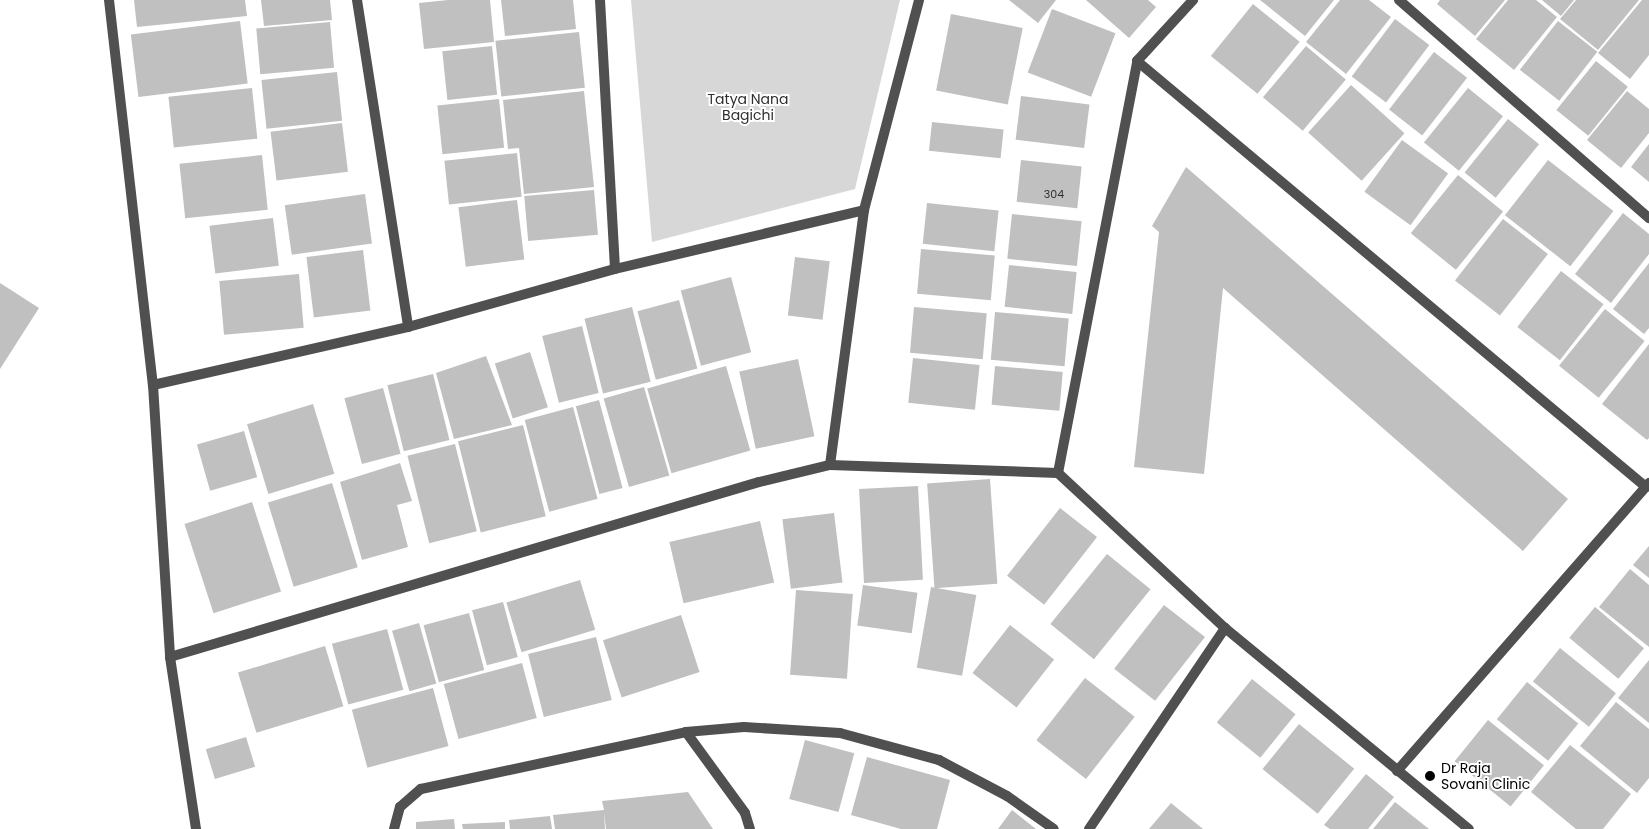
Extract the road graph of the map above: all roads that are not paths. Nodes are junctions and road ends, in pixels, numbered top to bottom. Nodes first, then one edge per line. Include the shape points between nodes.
1 (109, 0) edge
2 (356, 0) edge
3 (600, 0) edge
4 (919, 0) edge
5 (1193, 0) edge
6 (1399, 0) edge
7 (1137, 62) junction
8 (864, 210) junction
9 (1649, 218) edge
10 (615, 269) junction
11 (408, 327) junction
12 (153, 385) junction
13 (830, 465) junction
14 (1058, 473) junction
15 (1647, 485) edge
16 (1224, 628) junction
17 (170, 657) junction
18 (686, 732) junction
19 (1397, 771) junction
20 (196, 829) edge
21 (394, 829) edge
22 (750, 829) edge
23 (1054, 829) edge
24 (1089, 829) edge
25 (1469, 829) edge

1 - 12 street
2 - 11 street
3 - 10 street
4 - 8 street
5 - 7 street
6 - 9 street
7 - 14 street
7 - 15 street
8 - 10 street
8 - 13 street
10 - 11 street
11 - 12 street
12 - 17 street
13 - 14 street
13 - 17 street via 758,482
14 - 16 street
15 - 19 street
16 - 19 street
16 - 24 street
17 - 20 street
18 - 21 street via 421,789 400,807
18 - 22 street via 745,813
18 - 23 street via 744,727 840,733 883,744 939,760 1007,796
19 - 25 street

